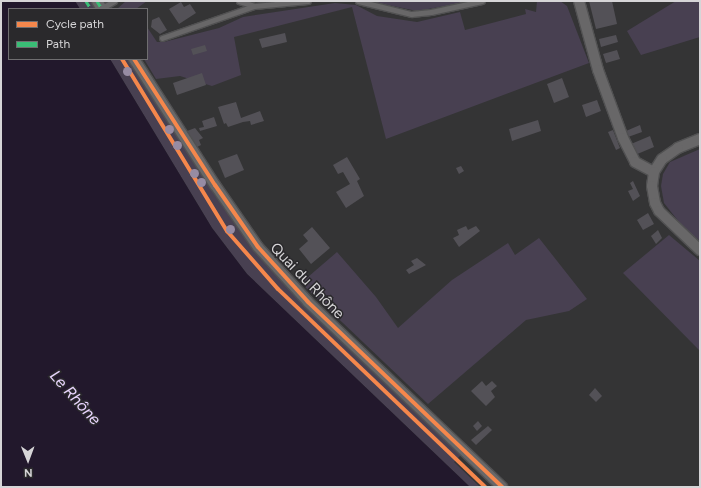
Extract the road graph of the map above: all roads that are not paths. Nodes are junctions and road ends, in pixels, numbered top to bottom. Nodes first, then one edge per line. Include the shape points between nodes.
1 (114, 1) edge
2 (239, 1) edge
3 (308, 1) edge
4 (358, 1) edge
5 (482, 1) edge
6 (579, 1) edge
7 (254, 6) junction
8 (104, 8) edge
9 (162, 38) dead end
10 (135, 60) edge
11 (700, 139) edge
12 (654, 172) junction
13 (700, 250) edge
14 (502, 487) edge

1 - 8 lane
2 - 7 lane
3 - 7 lane
4 - 5 lane via 411,14
6 - 12 street via 598,70 623,138 634,162
7 - 9 lane
10 - 14 street, Quai du Rhône via 258,247 308,302
11 - 12 street via 678,148 662,159
12 - 13 street via 652,195 659,211

